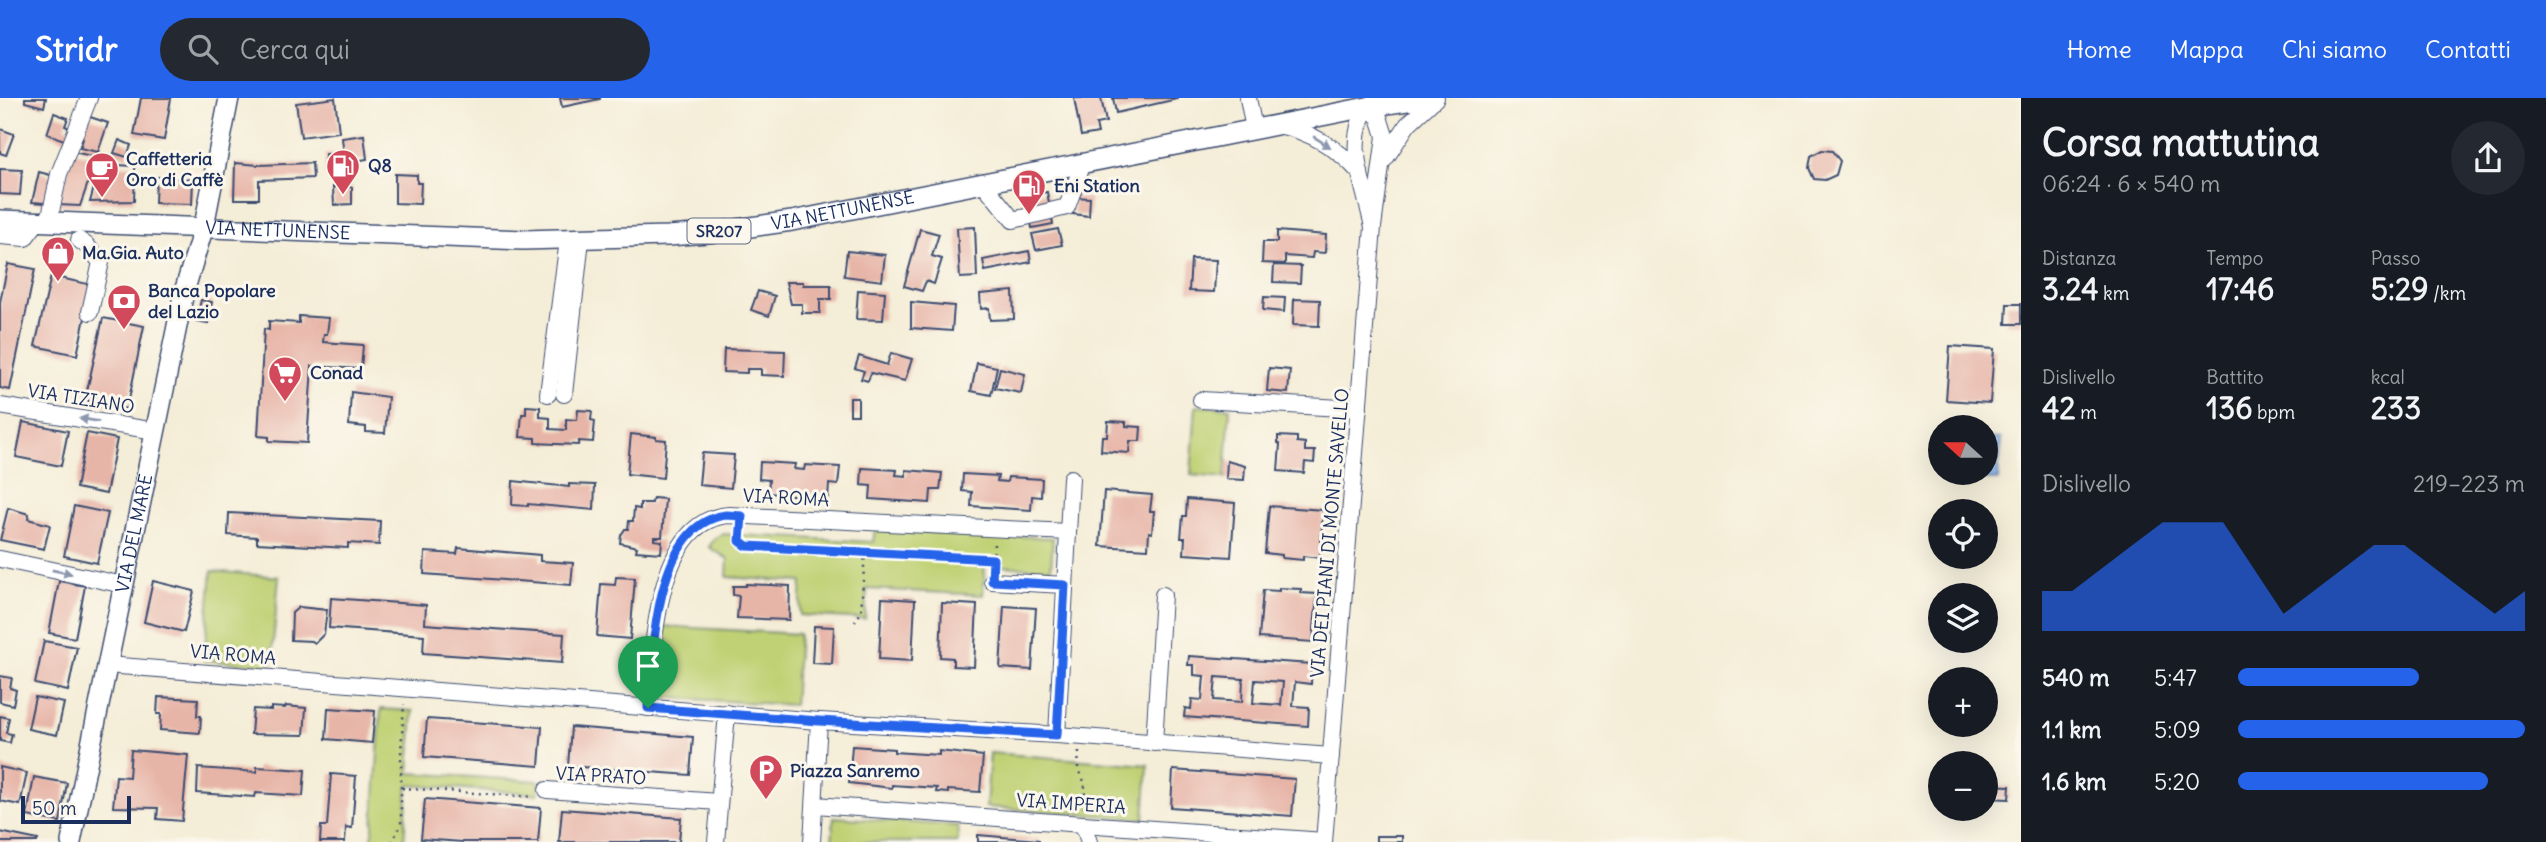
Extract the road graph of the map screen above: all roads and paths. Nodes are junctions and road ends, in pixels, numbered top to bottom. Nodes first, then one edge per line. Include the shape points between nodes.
1 (89, 98) edge
2 (229, 98) edge
3 (1248, 98) edge
4 (1427, 98) edge
5 (1436, 98) edge
6 (1367, 107) junction
7 (1276, 125) junction
8 (1254, 129) junction
9 (1083, 163) junction
10 (1382, 164) junction
11 (1360, 174) junction
12 (983, 183) junction
13 (0, 220) edge
14 (44, 221) junction
15 (204, 226) junction
16 (1373, 227) junction
17 (0, 236) edge
18 (575, 239) junction
19 (79, 240) dead end
20 (90, 312) dead end
21 (556, 394) dead end
22 (1201, 400) dead end
23 (0, 405) edge
24 (1359, 409) junction
25 (156, 431) junction
26 (1071, 478) dead end
27 (742, 516) junction
28 (995, 528) junction
29 (1068, 532) junction
30 (865, 552) junction
31 (0, 559) edge
32 (993, 559) junction
33 (992, 581) joint
34 (124, 585) junction
35 (1065, 585) junction
36 (1163, 595) dead end
37 (855, 622) dead end
38 (107, 665) junction
39 (405, 688) junction
40 (648, 708) junction
41 (727, 713) junction
42 (819, 721) junction
43 (1057, 735) junction
44 (1080, 737) junction
45 (1154, 743) junction
46 (1331, 756) junction
47 (402, 788) junction
48 (547, 790) joint
49 (719, 802) junction
50 (815, 805) junction
51 (1083, 824) junction
52 (71, 842) edge
53 (393, 842) edge
54 (716, 842) edge
55 (812, 842) edge
56 (1088, 842) edge
57 (1324, 842) edge

1 - 14 street
2 - 15 main road, VIA DEL MARE
3 - 8 street
4 - 6 main road, VIA NETTUNENSE / SR207
5 - 10 street via 1401,133
6 - 7 main road, VIA NETTUNENSE / SR207
6 - 10 street via 1379,117 1384,130
6 - 11 street via 1356,134
7 - 8 main road, VIA NETTUNENSE / SR207
7 -> 11 street via 1322,141
8 - 9 main road, VIA NETTUNENSE / SR207
9 - 12 main road, VIA NETTUNENSE / SR207
9 - 12 street via 1067,207 1013,220
10 - 16 street
11 - 16 street
12 - 18 main road, VIA NETTUNENSE / SR207 via 708,233
13 - 14 main road, VIA NETTUNENSE / SR207
14 - 15 main road, VIA NETTUNENSE / SR207
14 - 17 street via 25,238
15 - 18 main road, VIA NETTUNENSE / SR207
15 - 25 main road, VIA DEL MARE via 184,292
16 - 24 street, VIA DEI PIANI DI MONTE SAVELLO
18 - 21 street
19 - 20 street via 100,262
22 - 24 street
25 -> 23 street, VIA TIZIANO
24 - 46 street, VIA DEI PIANI DI MONTE SAVELLO
25 - 34 main road, VIA DEL MARE
26 - 29 street
27 - 28 street, VIA ROMA
27 - 30 path via 740,541 747,546
27 - 40 street, VIA ROMA via 702,522 674,561 656,623
28 - 29 street, VIA ROMA
28 - 32 path
29 - 35 street
30 - 32 path
30 - 37 path via 861,612
31 -> 34 street
32 - 33 path
33 - 35 street
34 - 38 main road, VIA DEL MARE
35 - 43 street
36 - 45 street
38 - 39 street, VIA ROMA
38 - 52 main road, VIA DEL MARE
39 - 40 street, VIA ROMA
39 - 47 path
40 - 41 street, VIA ROMA
41 - 42 street, VIA ROMA
41 - 49 street
42 - 43 street, VIA ROMA
42 - 50 street
43 - 44 street, VIA ROMA
44 - 45 street, VIA ROMA
44 - 51 path
45 - 46 street, VIA ROMA
46 - 57 street, VIA DEI PIANI DI MONTE SAVELLO
47 - 48 path, VIA PRATO via 547,798
47 - 53 path via 401,825
48 - 49 street, VIA PRATO
49 - 54 street
50 - 51 street, VIA IMPERIA
50 - 55 street
51 - 56 street
51 - 57 street, VIA IMPERIA

